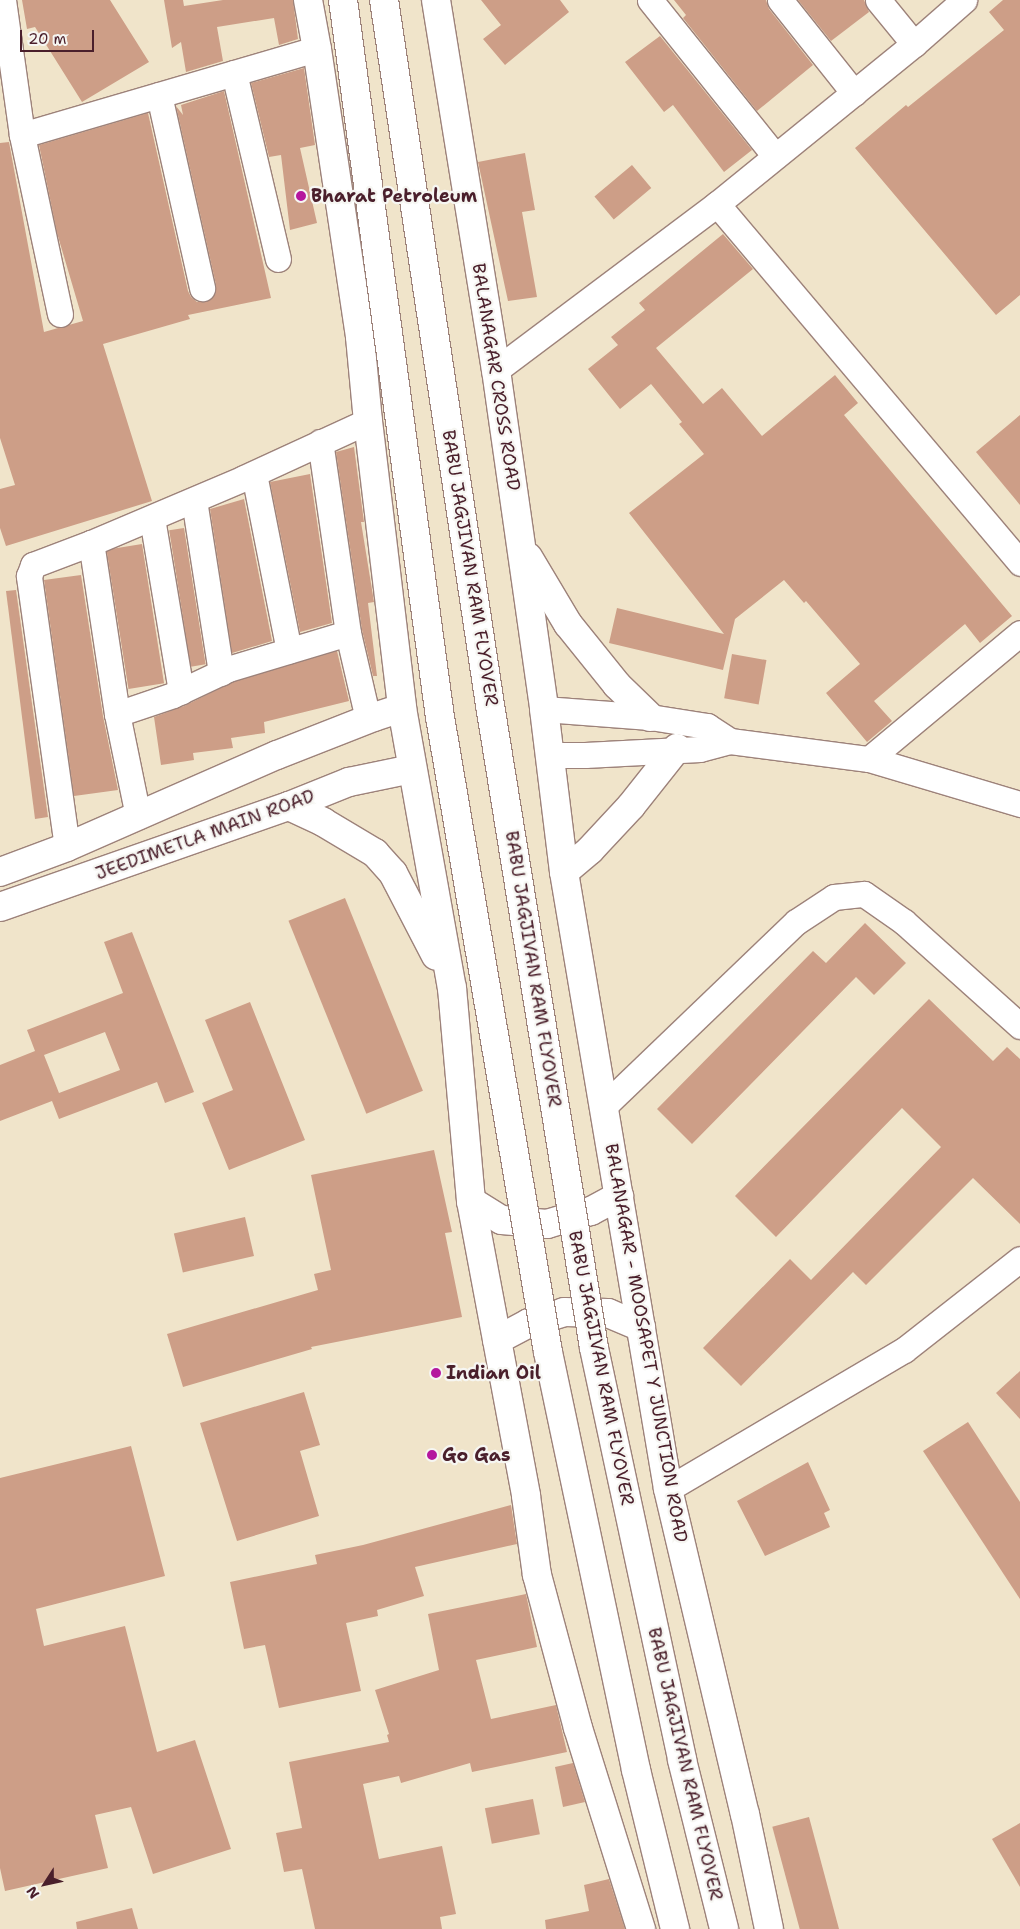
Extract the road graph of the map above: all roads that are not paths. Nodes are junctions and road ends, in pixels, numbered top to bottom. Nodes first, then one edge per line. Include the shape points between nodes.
1 (4, 0) edge
2 (308, 0) edge
3 (343, 0) edge
4 (384, 0) edge
5 (436, 0) edge
6 (650, 0) edge
7 (780, 0) edge
8 (878, 0) edge
9 (964, 0) edge
10 (914, 44) junction
11 (317, 49) junction
12 (234, 73) junction
13 (854, 93) junction
14 (159, 95) junction
15 (22, 135) junction
16 (775, 156) junction
17 (717, 204) junction
18 (278, 259) dead end
19 (202, 288) dead end
20 (60, 314) dead end
21 (496, 370) junction
22 (368, 421) junction
23 (320, 442) junction
24 (254, 474) junction
25 (194, 500) junction
26 (152, 518) junction
27 (91, 543) junction
28 (522, 547) junction
29 (1020, 563) edge
30 (348, 632) junction
31 (1020, 633) edge
32 (288, 651) junction
33 (221, 673) junction
34 (181, 692) junction
35 (402, 708) junction
36 (544, 709) junction
37 (117, 714) junction
38 (650, 717) junction
39 (368, 719) junction
40 (730, 741) junction
41 (677, 748) junction
42 (550, 755) junction
43 (869, 759) junction
44 (412, 769) junction
45 (1020, 804) edge
46 (289, 806) junction
47 (138, 816) junction
48 (67, 847) junction
49 (0, 872) edge
50 (564, 872) junction
51 (0, 908) edge
52 (452, 988) junction
53 (1020, 1026) edge
54 (604, 1106) junction
55 (619, 1196) junction
56 (471, 1201) junction
57 (1020, 1259) edge
58 (641, 1327) junction
59 (497, 1340) junction
60 (668, 1489) junction
61 (641, 1929) edge
62 (675, 1929) edge
63 (724, 1929) edge
64 (769, 1929) edge

1 - 15 street
2 - 11 main road
3 - 62 main road, bridge via 440,717 546,1342 634,1760
4 - 63 main road, BABU JAGJIVAN RAM FLYOVER, bridge via 490,705 594,1348 682,1760
5 - 21 main road, BALANAGAR CROSS ROAD
6 - 16 street
7 - 13 street
8 - 10 street
9 - 10 street
10 - 13 street
11 - 12 street
11 - 22 main road via 360,337
12 - 14 street
12 - 18 street
13 - 16 street
14 - 15 street
14 - 19 street
15 - 20 street
16 - 17 street
17 - 21 street
17 - 29 street
21 - 28 main road, BALANAGAR CROSS ROAD
22 - 23 street
22 - 35 main road
23 - 24 street
23 - 30 street
24 - 25 street
24 - 32 street
25 - 26 street
25 - 33 street
26 - 27 street
26 - 34 street
27 - 37 street
27 - 48 street via 33,565 29,576
28 - 36 main road, BALANAGAR CROSS ROAD
28 - 38 main road via 568,624 617,685
30 - 32 street
30 - 39 street
31 - 43 street
32 - 33 street
33 - 34 street
34 - 37 street
35 - 39 main road, JEEDIMETLA MAIN ROAD
35 - 44 main road
36 - 38 street
36 - 42 main road, BALANAGAR CROSS ROAD
37 - 47 street
38 - 40 street via 708,726
39 - 47 main road, JEEDIMETLA MAIN ROAD via 277,754
40 - 41 street via 700,749
40 - 43 street
41 - 42 street
41 - 50 main road via 631,806 590,850
42 - 50 main road, BALANAGAR CROSS ROAD
43 - 45 street
44 - 46 main road, JEEDIMETLA MAIN ROAD via 349,782
44 - 52 main road
46 - 51 main road, JEEDIMETLA MAIN ROAD
46 - 52 main road via 375,853 392,873 413,909
47 - 48 main road, JEEDIMETLA MAIN ROAD
48 - 49 main road, JEEDIMETLA MAIN ROAD
50 - 54 main road, BALANAGAR - MOOSAPET Y JUNCTION ROAD
52 - 56 main road
53 - 54 street via 904,922 864,894 834,897 796,922
54 - 55 main road, BALANAGAR - MOOSAPET Y JUNCTION ROAD
55 - 56 main road via 591,1211 547,1224 502,1220
55 - 58 main road, BALANAGAR - MOOSAPET Y JUNCTION ROAD
56 - 59 main road
57 - 60 street via 904,1350
58 - 59 main road via 608,1313 564,1312 529,1323
58 - 60 main road, BALANAGAR - MOOSAPET Y JUNCTION ROAD
59 - 61 main road via 538,1575 578,1728
60 - 64 main road, BALANAGAR - MOOSAPET Y JUNCTION ROAD

